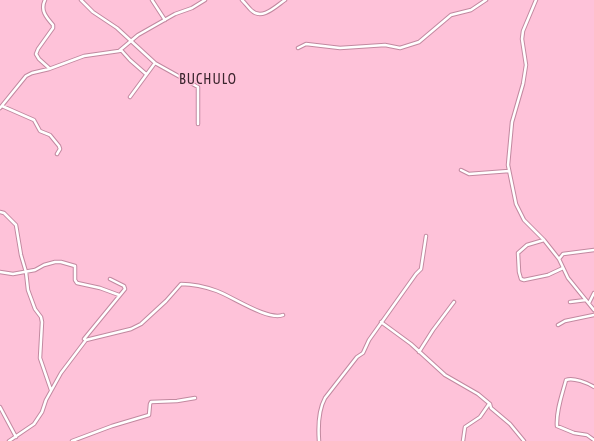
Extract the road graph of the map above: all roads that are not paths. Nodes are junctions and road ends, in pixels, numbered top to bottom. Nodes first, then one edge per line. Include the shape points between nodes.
1 (45, 0) edge
2 (81, 0) edge
3 (152, 0) edge
4 (205, 0) edge
5 (242, 0) edge
6 (285, 0) edge
7 (486, 0) edge
8 (536, 0) edge
9 (165, 20) junction
10 (131, 41) junction
11 (298, 48) dead end
12 (121, 50) junction
13 (155, 63) junction
14 (50, 68) junction
15 (146, 74) junction
16 (130, 97) dead end
17 (1, 107) edge
18 (198, 124) dead end
19 (56, 154) dead end
20 (461, 170) dead end
21 (509, 171) junction
22 (0, 212) edge
23 (426, 236) dead end
24 (544, 240) junction
25 (594, 250) edge
26 (558, 259) junction
27 (563, 268) junction
28 (0, 272) edge
29 (26, 272) junction
30 (110, 279) dead end
31 (594, 293) edge
32 (120, 295) junction
33 (586, 300) junction
34 (454, 302) dead end
35 (570, 302) dead end
36 (589, 303) junction
37 (594, 310) edge
38 (594, 314) edge
39 (283, 315) dead end
40 (381, 322) junction
41 (558, 325) dead end
42 (86, 340) junction
43 (419, 352) junction
44 (594, 387) edge
45 (51, 390) junction
46 (195, 398) dead end
47 (490, 404) junction
48 (0, 407) edge
49 (16, 437) junction
50 (594, 440) edge
51 (9, 441) edge
52 (72, 441) edge
53 (319, 441) edge
54 (463, 441) edge
55 (524, 441) edge

1 - 14 street via 42,5 44,13 53,28 36,54
2 - 10 street
3 - 9 street
4 - 9 street
5 - 6 street via 252,11 259,14 267,13
7 - 11 street via 470,10 451,15 419,42 400,48 385,45 340,48 306,44
8 - 21 street via 523,31 526,69 512,122 507,158
9 - 10 street
10 - 12 street
10 - 13 street
12 - 14 street via 84,56
12 - 15 street
13 - 15 street
13 - 18 street via 198,87
14 - 17 street via 26,76
15 - 16 street
17 - 19 street via 34,120 40,131 50,135 59,146
20 - 21 street via 469,174
21 - 24 street via 520,213
22 - 29 street via 16,225
23 - 40 street via 421,269
24 - 26 street
24 - 27 street via 529,244 518,253 521,279 548,275
25 - 26 street via 563,254
26 - 27 street
27 - 33 street
28 - 29 street
29 - 32 street via 61,262 75,266 76,283
29 - 45 street via 28,290 41,317 40,358
30 - 32 street via 125,287
31 - 36 street
32 - 42 street via 84,339
33 - 35 street
33 - 36 street
34 - 43 street
36 - 37 street
38 - 41 street
39 - 42 street via 280,317 257,310 218,291 181,284 141,324 131,329
40 - 43 street
40 - 53 street via 363,353 357,357 325,398 318,425
42 - 45 street
43 - 47 street via 445,375
44 - 50 street via 566,380 557,422 557,426 587,435
45 - 49 street via 34,424
46 - 52 street via 151,402 149,415
47 - 54 street via 480,417 465,427
47 - 55 street
48 - 49 street
49 - 51 street

